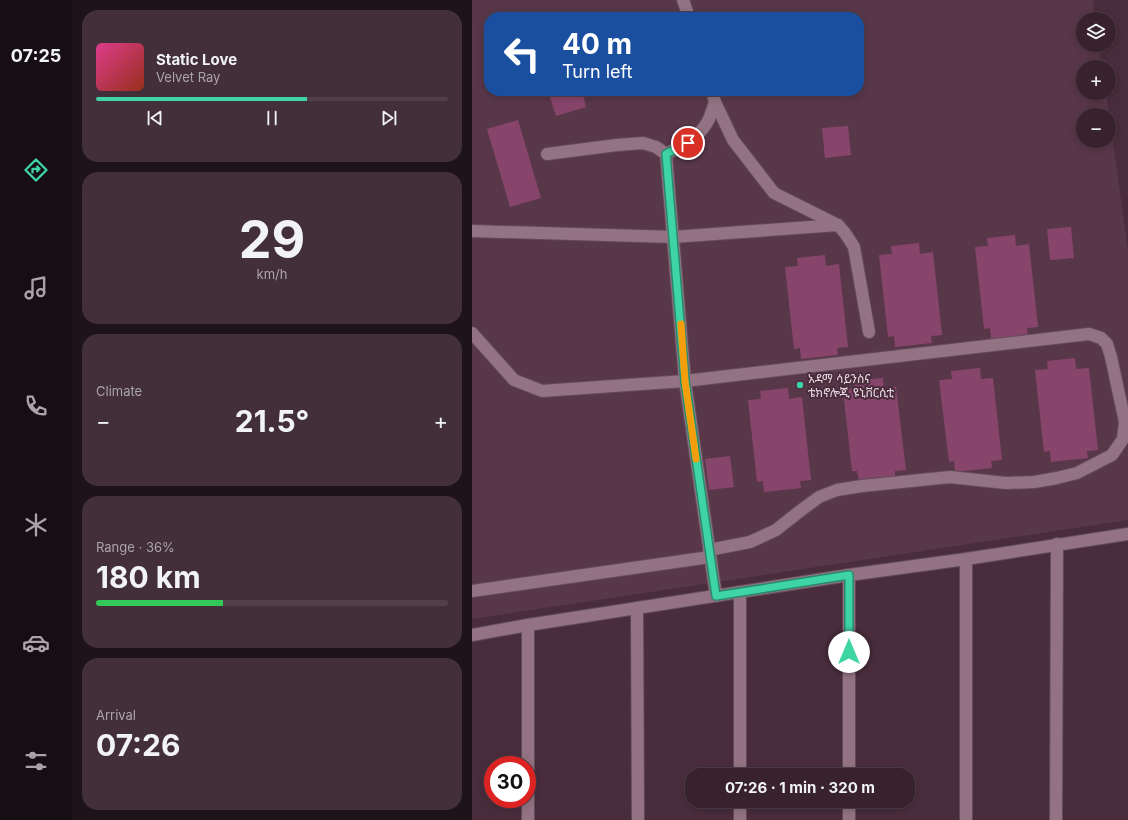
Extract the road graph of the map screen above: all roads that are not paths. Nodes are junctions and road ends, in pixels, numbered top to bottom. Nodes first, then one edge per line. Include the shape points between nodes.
1 (684, 0) edge
2 (688, 12) edge
3 (713, 97) edge
4 (547, 154) dead end
5 (666, 154) junction
6 (838, 225) junction
7 (472, 231) edge
8 (674, 237) junction
9 (869, 332) dead end
10 (472, 333) edge
11 (685, 381) junction
12 (1128, 534) edge
13 (1056, 544) junction
14 (709, 553) junction
15 (966, 559) junction
16 (849, 575) junction
17 (472, 591) edge
18 (740, 592) junction
19 (716, 596) junction
20 (637, 608) junction
21 (528, 625) junction
22 (472, 635) edge
23 (740, 768) edge
24 (849, 768) edge
25 (740, 808) edge
26 (849, 808) edge
27 (528, 820) edge
28 (638, 820) edge
29 (740, 820) edge
30 (849, 820) edge
31 (966, 820) edge
32 (1056, 820) edge

1 - 2 street
3 - 5 street via 708,121 700,133 688,143
3 - 6 street via 733,140 774,193
4 - 5 street via 643,143 656,147
5 - 8 street
6 - 8 street
6 - 9 street via 854,247
7 - 8 street
8 - 11 street
10 - 11 street via 514,380 542,391
11 - 14 street
11 - 14 street via 1089,334 1101,338 1107,344 1125,422 1123,439 1112,455 1077,473 1034,482 1006,483 950,477 837,490 819,498 776,530 750,542
12 - 13 street
13 - 15 street
13 - 32 street
14 - 17 street
14 - 19 street
15 - 16 street
15 - 31 street
16 - 18 street
16 - 24 street
18 - 19 street
18 - 23 street
19 - 20 street
20 - 21 street
20 - 28 street
21 - 22 street
21 - 27 street
25 - 29 street
26 - 30 street

